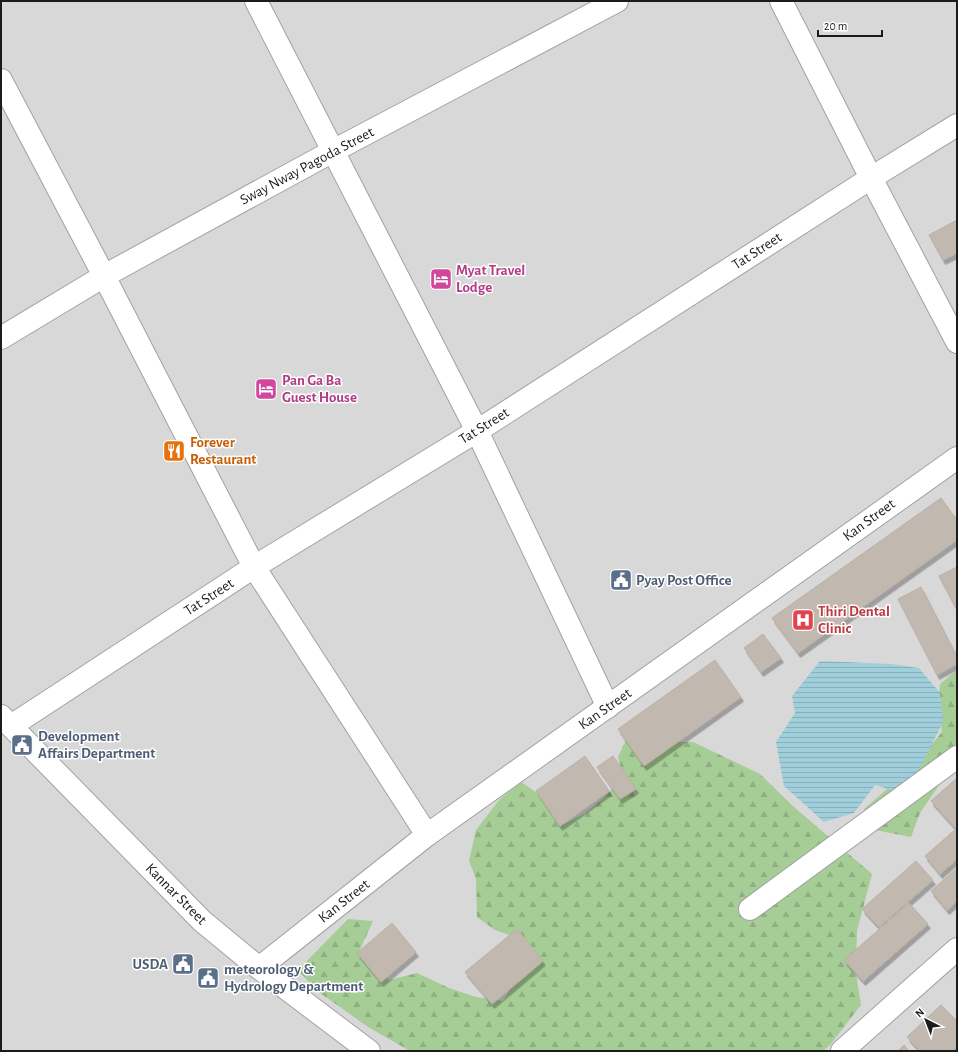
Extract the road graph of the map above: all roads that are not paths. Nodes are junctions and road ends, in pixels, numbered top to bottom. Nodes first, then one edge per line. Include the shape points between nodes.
1 (256, 1) edge
2 (617, 1) edge
3 (782, 1) edge
4 (4, 91) edge
5 (957, 125) edge
6 (333, 151) junction
7 (871, 178) junction
8 (104, 276) junction
9 (1, 338) edge
10 (957, 342) edge
11 (477, 431) junction
12 (957, 458) edge
13 (254, 567) junction
14 (608, 707) junction
15 (6, 721) edge
16 (957, 757) edge
17 (427, 835) junction
18 (750, 909) dead end
19 (957, 949) edge
20 (259, 968) junction
21 (369, 1051) edge
22 (842, 1051) edge

1 - 6 street
2 - 6 street, Sway Nway Pagoda Street
3 - 7 street
4 - 8 street
5 - 7 street, Tat Street
6 - 8 street, Sway Nway Pagoda Street
6 - 11 street
7 - 10 street
7 - 11 street, Tat Street
8 - 9 street, Sway Nway Pagoda Street
8 - 13 street
11 - 13 street, Tat Street
11 - 14 street
12 - 14 street, Kan Street
13 - 15 street, Tat Street
13 - 17 street
14 - 17 street, Kan Street
15 - 20 street, Kannar Street via 202,921
16 - 18 street
17 - 20 street, Kan Street
19 - 22 street
20 - 21 street, Kannar Street

